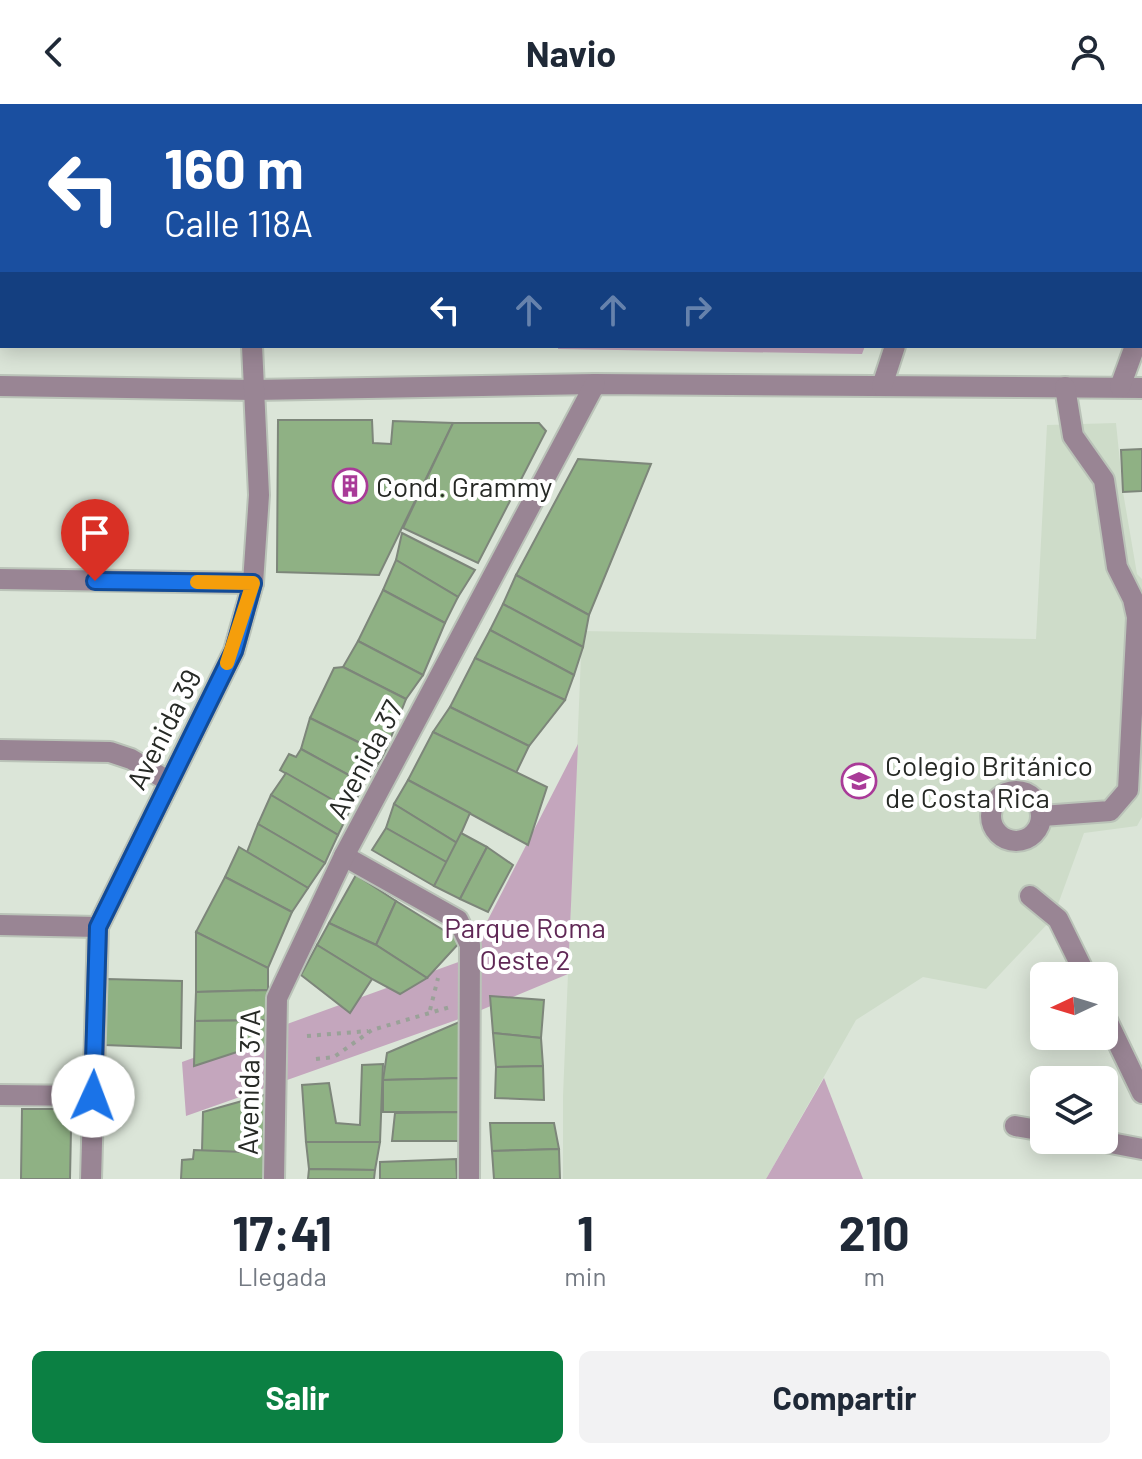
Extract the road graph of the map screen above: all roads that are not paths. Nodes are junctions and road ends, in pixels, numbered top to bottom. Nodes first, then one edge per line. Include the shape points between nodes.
1 (252, 348) edge
2 (894, 348) edge
3 (1134, 348) edge
4 (595, 384) junction
5 (0, 386) edge
6 (882, 386) junction
7 (1065, 387) junction
8 (1120, 387) junction
9 (1142, 388) edge
10 (254, 390) junction
11 (0, 579) edge
12 (253, 583) junction
13 (0, 750) edge
14 (168, 781) junction
15 (1042, 816) dead end
16 (344, 856) junction
17 (1030, 896) dead end
18 (0, 925) edge
19 (98, 927) junction
20 (1079, 962) edge
21 (1118, 1043) edge
22 (1142, 1093) edge
23 (0, 1095) edge
24 (93, 1096) junction
25 (1015, 1126) dead end
26 (1030, 1129) edge
27 (1118, 1144) edge
28 (1142, 1149) edge
29 (91, 1179) edge
30 (274, 1179) edge
31 (469, 1179) edge

1 - 10 street, Avenida 39
2 - 6 street
3 - 8 street
4 - 6 street
4 - 10 street
4 - 16 street, Avenida 37
5 - 10 street
6 - 7 street
7 - 8 street
7 - 15 street via 1073,436 1104,480 1117,567 1133,599 1138,646 1128,790 1110,811
8 - 9 street
10 - 12 street, Avenida 39 via 259,495
11 - 12 street
12 - 14 street, Avenida 39 via 234,651
13 - 14 street via 110,752
14 - 19 street, Avenida 39
16 - 30 street, Avenida 37A via 277,998
16 - 31 street, Avenida 37 via 458,920 470,945
17 - 20 street via 1058,919
18 - 19 street
19 - 24 street, Avenida 39
21 - 22 street
23 - 24 street
24 - 29 street, Avenida 39
25 - 26 street
27 - 28 street

